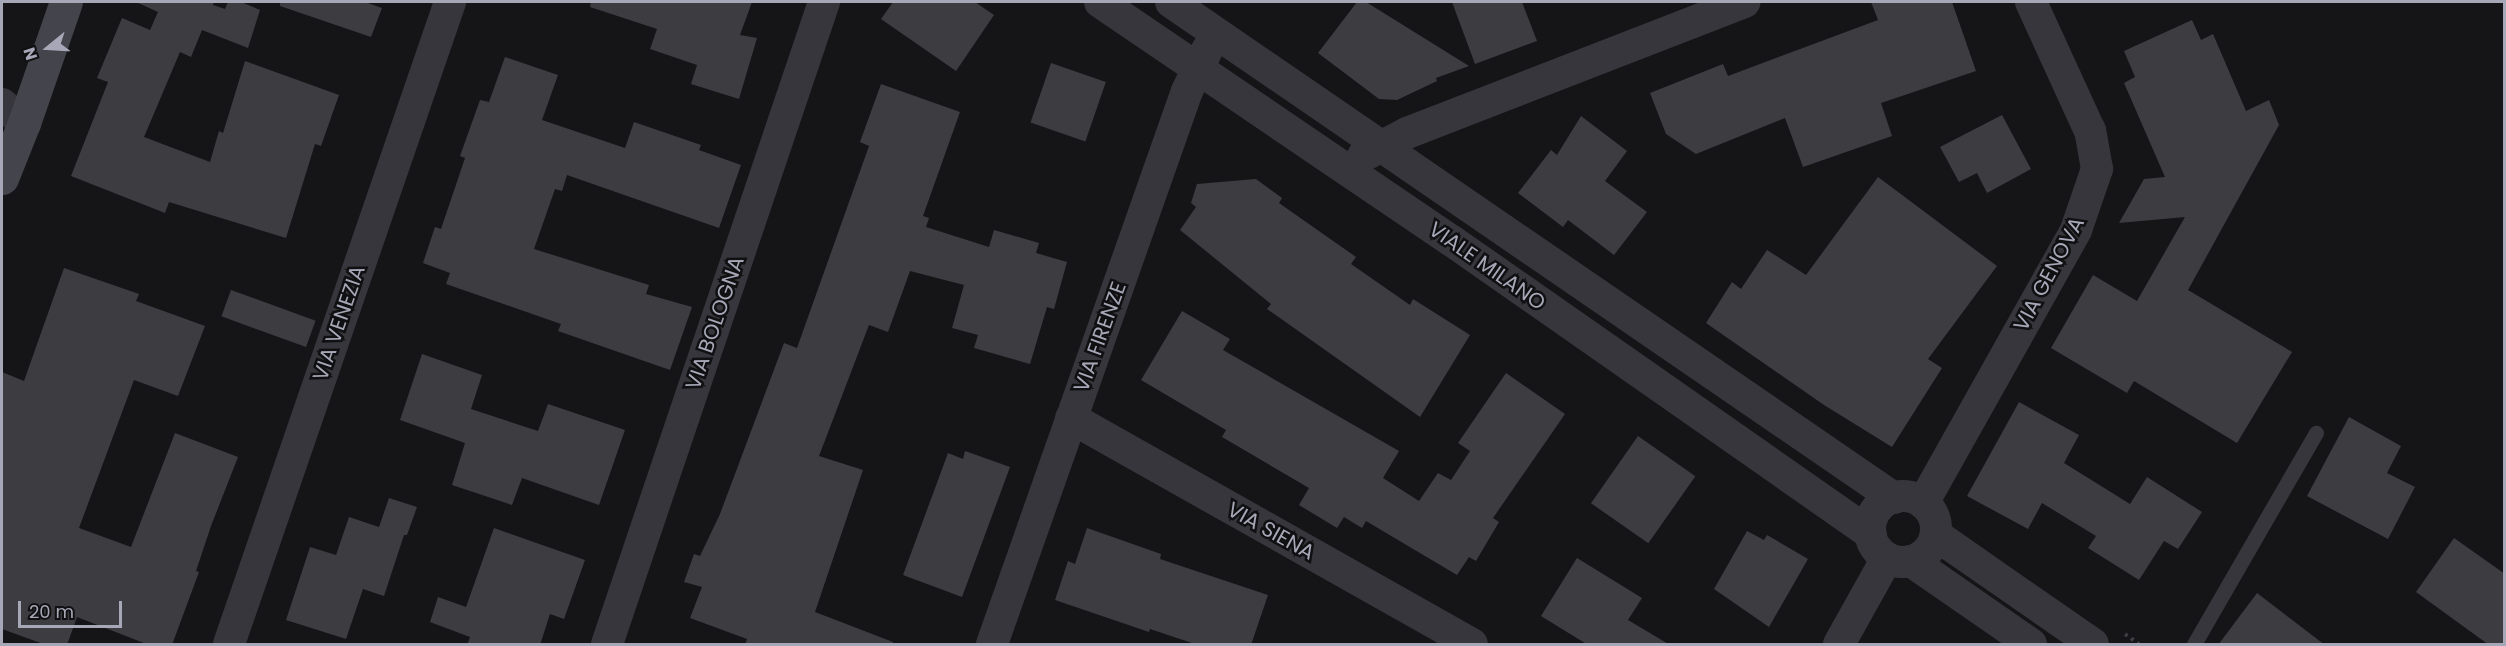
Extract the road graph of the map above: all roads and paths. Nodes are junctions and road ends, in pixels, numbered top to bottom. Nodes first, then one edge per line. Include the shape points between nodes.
1 (66, 2) edge
2 (450, 2) edge
3 (824, 2) edge
4 (1100, 2) edge
5 (1171, 2) edge
6 (1745, 2) edge
7 (2031, 2) edge
8 (1217, 34) junction
9 (1197, 68) junction
10 (13, 114) edge
11 (1379, 146) junction
12 (1342, 168) junction
13 (2, 178) edge
14 (1071, 418) junction
15 (2316, 433) dead end
16 (1908, 500) junction
17 (1936, 535) junction
18 (1890, 551) junction
19 (228, 645) edge
20 (607, 645) edge
21 (992, 645) edge
22 (1472, 645) edge
23 (1839, 645) edge
24 (2031, 645) edge
25 (2093, 645) edge
26 (2194, 645) edge

1 - 10 main road
2 - 19 street, VIA VENEZIA
3 - 20 street, VIA BOLOGNA
4 - 9 street, VIALE MILANO
5 - 8 street, VIALE MILANO
6 - 11 street
7 - 16 street, VIA GENOVA via 2090,131 2097,169 2076,230
8 - 9 street, VIA FIRENZE
8 - 11 street, VIALE MILANO
9 - 12 street, VIALE MILANO
9 - 14 street, VIA FIRENZE
10 - 13 main road
11 - 12 street
11 - 16 street, VIALE MILANO
12 - 18 street, VIALE MILANO via 1452,240
14 - 21 street, VIA FIRENZE
14 - 22 street, VIA SIENA
15 - 26 lane
16 - 17 street via 1931,512
16 - 18 street via 1875,512 1871,522
17 - 18 street via 1930,549
17 - 25 street
18 - 23 street
18 - 24 street, VIALE MILANO

